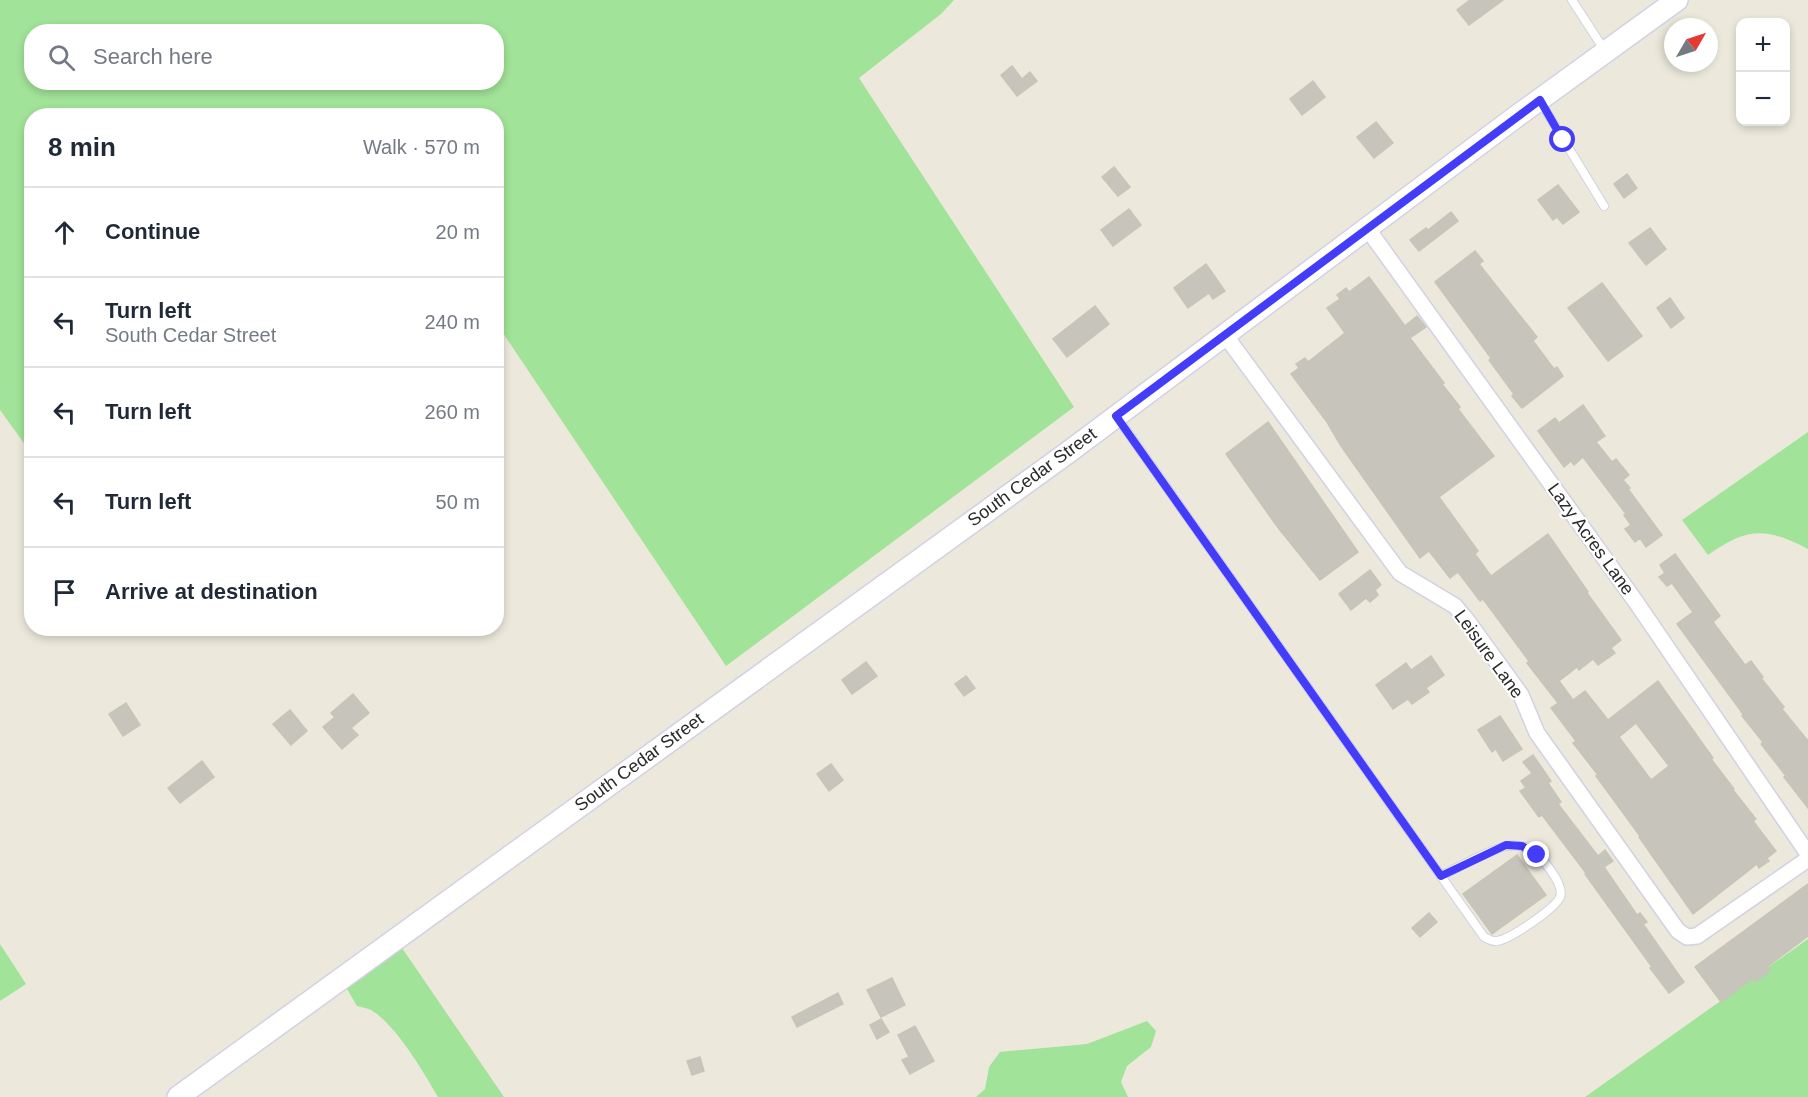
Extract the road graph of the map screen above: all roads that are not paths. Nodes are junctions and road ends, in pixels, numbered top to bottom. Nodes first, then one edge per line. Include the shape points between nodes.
1 (1572, 0) edge
2 (1677, 0) edge
3 (1606, 52) junction
4 (1540, 100) junction
5 (1604, 206) dead end
6 (1367, 228) junction
7 (1225, 334) junction
8 (1116, 416) junction
9 (1808, 854) edge
10 (1808, 859) edge
11 (1441, 876) junction
12 (178, 1097) edge

1 - 3 lane
2 - 3 main road, South Cedar Street
3 - 4 main road, South Cedar Street
4 - 5 lane
4 - 6 main road, South Cedar Street
6 - 7 main road, South Cedar Street
6 - 9 street, Lazy Acres Lane via 1636,602
7 - 8 main road, South Cedar Street
7 - 10 street, Leisure Lane via 1400,573 1455,606 1466,619 1521,695 1537,733 1678,931 1687,937 1697,936
8 - 11 lane
8 - 12 main road, South Cedar Street
11 - 11 lane via 1484,937 1495,942 1554,907 1561,894 1545,863 1522,846 1506,845

